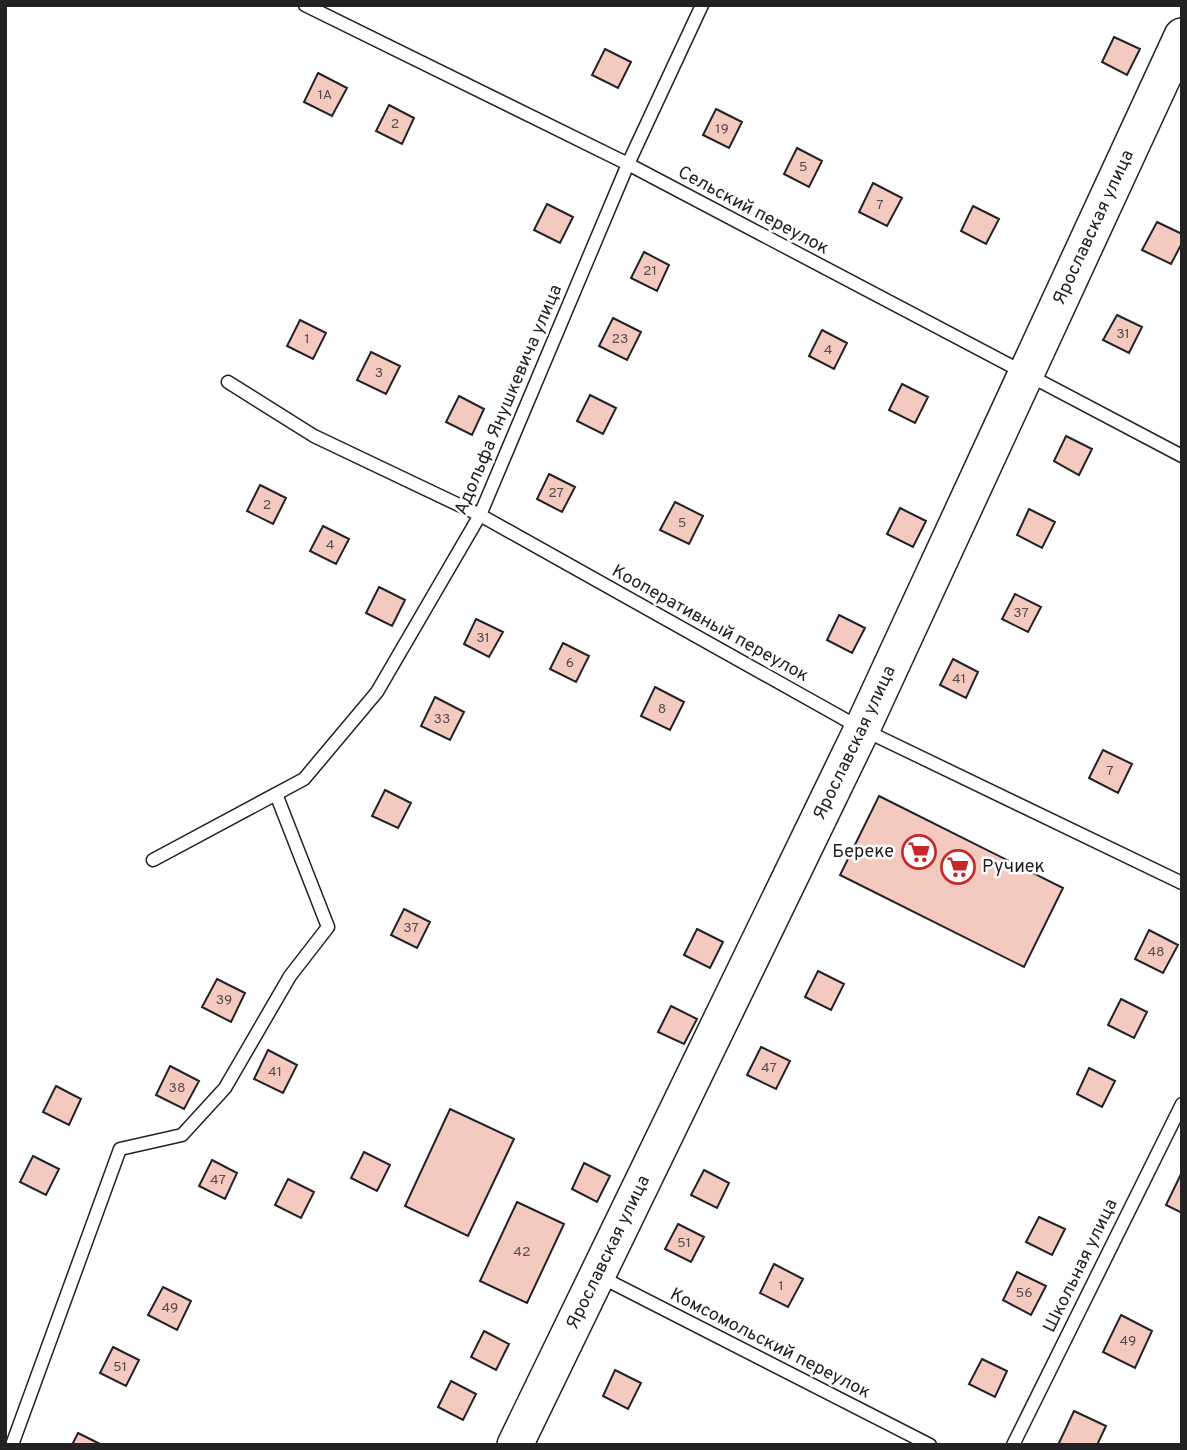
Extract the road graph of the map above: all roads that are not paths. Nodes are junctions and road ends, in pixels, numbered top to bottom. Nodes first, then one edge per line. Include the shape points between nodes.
1 (304, 5) edge
2 (702, 5) edge
3 (1182, 36) edge
4 (628, 164) junction
5 (1025, 375) junction
6 (228, 382) dead end
7 (1182, 456) edge
8 (480, 515) junction
9 (862, 729) junction
10 (276, 794) junction
11 (153, 860) dead end
12 (1182, 883) edge
13 (1182, 1104) edge
14 (595, 1274) junction
15 (12, 1445) edge
16 (515, 1445) edge
17 (930, 1445) edge
18 (1013, 1445) edge

1 - 4 lane, Сельский переулок
2 - 4 lane, Адольфа Янушкевича улица
3 - 5 main road, Ярославская улица
4 - 5 lane, Сельский переулок
4 - 8 lane, Адольфа Янушкевича улица
5 - 7 lane, Сельский переулок
5 - 9 main road, Ярославская улица
6 - 8 lane, Кооперативный переулок via 314,436
8 - 9 lane, Кооперативный переулок
8 - 10 lane, Адольфа Янушкевича улица via 377,692 304,779
9 - 12 lane, Кооперативный переулок
9 - 14 main road, Ярославская улица
10 - 11 lane, Адольфа Янушкевича улица
10 - 15 lane via 328,927 290,976 225,1088 181,1135 120,1149
13 - 18 lane, Школьная улица
14 - 16 main road, Ярославская улица
14 - 17 lane, Комсомольский переулок

